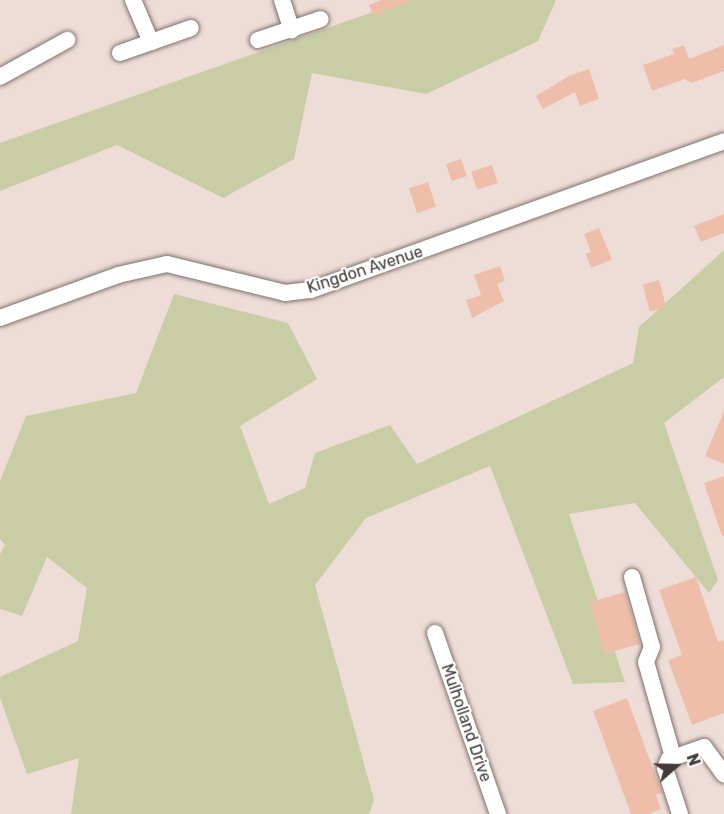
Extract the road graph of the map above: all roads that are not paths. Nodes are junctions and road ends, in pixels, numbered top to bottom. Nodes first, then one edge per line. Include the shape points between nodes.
1 (133, 0) edge
2 (282, 0) edge
3 (321, 19) dead end
4 (191, 28) dead end
5 (292, 30) junction
6 (67, 39) dead end
7 (258, 40) dead end
8 (151, 42) junction
9 (120, 53) dead end
10 (0, 76) edge
11 (724, 141) edge
12 (0, 318) edge
13 (632, 577) dead end
14 (435, 633) dead end
15 (673, 757) junction
16 (724, 775) edge
17 (498, 814) edge
18 (681, 814) edge

1 - 8 street
2 - 5 street
3 - 5 street
4 - 8 street
5 - 7 street
6 - 10 street
8 - 9 street
11 - 12 street, Kingdon Avenue via 311,290 285,293 167,264 118,275
13 - 15 street via 652,647 646,662
14 - 17 street, Mulholland Drive
15 - 16 street via 704,747
15 - 18 street via 665,768

